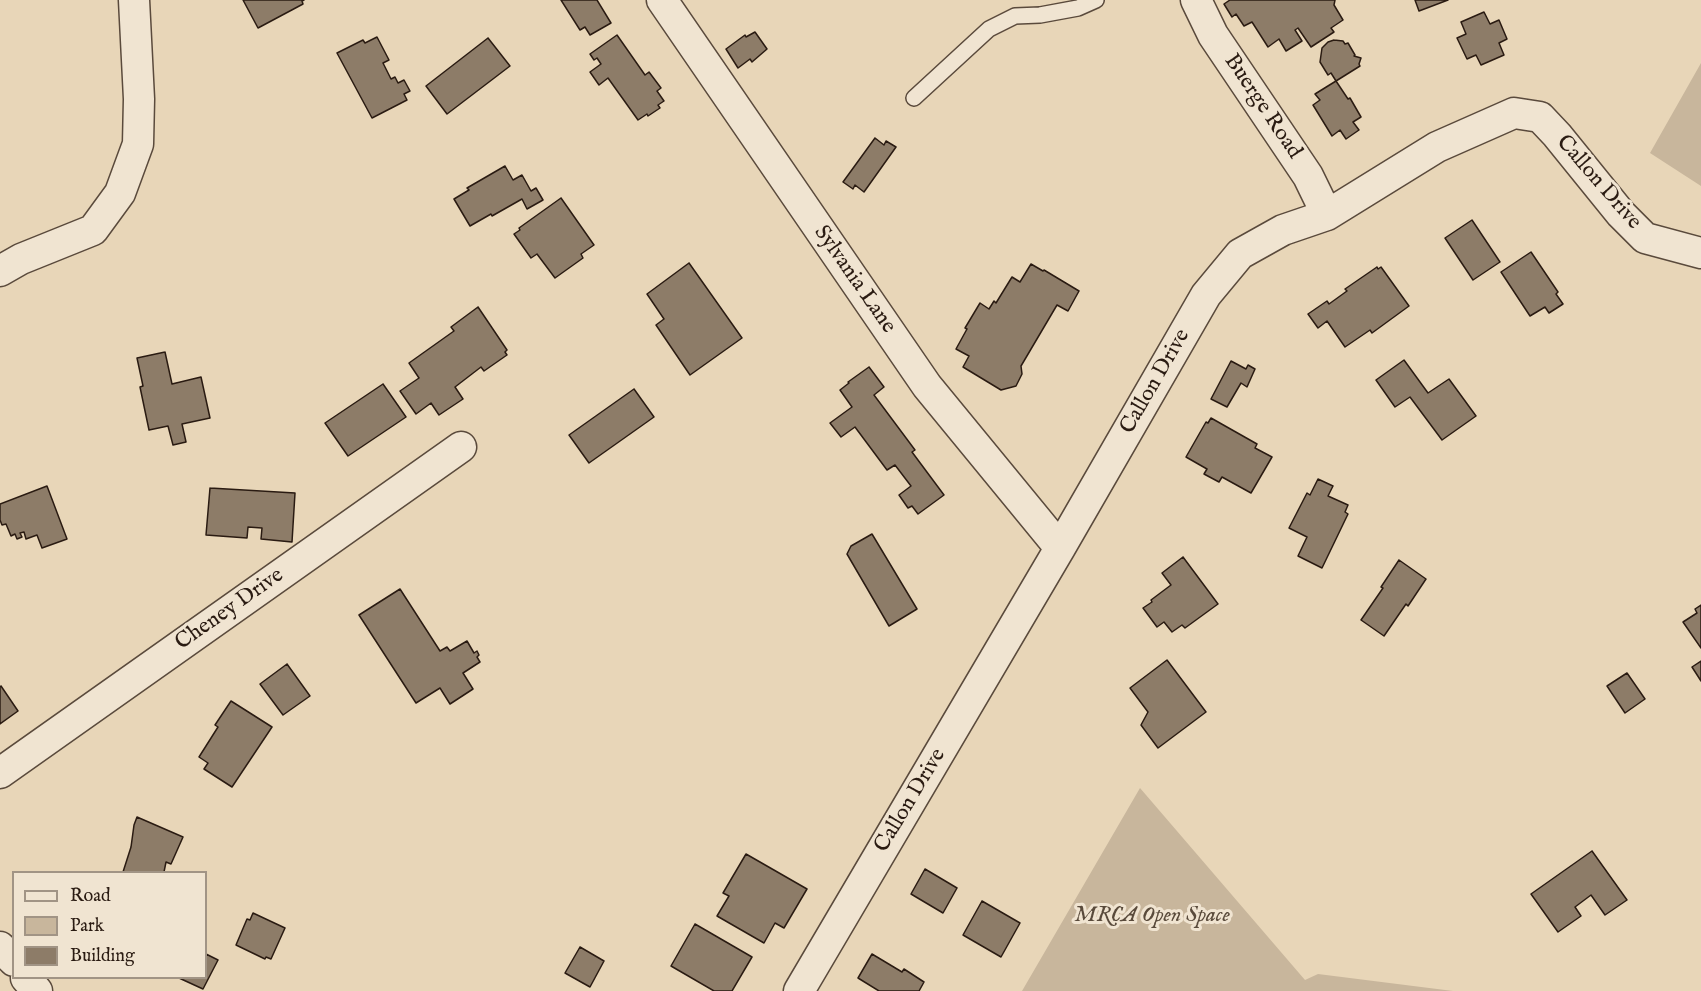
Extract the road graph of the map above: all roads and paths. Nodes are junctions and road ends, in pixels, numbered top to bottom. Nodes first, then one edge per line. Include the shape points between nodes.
1 (134, 0) edge
2 (662, 0) edge
3 (1096, 0) edge
4 (1196, 0) edge
5 (914, 98) dead end
6 (1328, 215) junction
7 (1701, 253) edge
8 (0, 271) edge
9 (461, 447) dead end
10 (1060, 548) junction
11 (0, 773) edge
12 (0, 947) edge
13 (12, 959) edge
14 (27, 979) edge
15 (37, 991) edge
16 (799, 991) edge

1 - 8 street via 138,144 120,194 93,230
2 - 10 street, Sylvania Lane via 927,386
3 - 5 lane via 1078,8 1015,16 989,29
4 - 6 street, Buerge Road via 1213,35 1308,176
6 - 7 street, Callon Drive via 1437,147 1514,113 1540,117 1645,238
6 - 10 street, Callon Drive via 1283,230 1240,254 1206,295
9 - 11 street, Cheney Drive
10 - 16 street, Callon Drive
12 - 13 street
14 - 15 street

